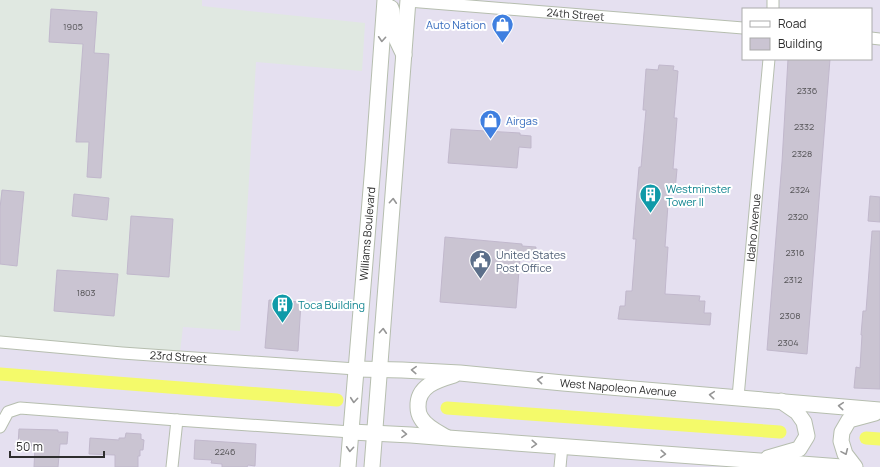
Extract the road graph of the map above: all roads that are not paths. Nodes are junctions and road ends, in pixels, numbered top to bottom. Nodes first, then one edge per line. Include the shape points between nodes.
1 (385, 0) edge
2 (408, 0) edge
3 (742, 28) edge
4 (404, 56) junction
5 (769, 60) edge
6 (0, 342) edge
7 (356, 369) junction
8 (380, 369) junction
9 (460, 373) junction
10 (738, 397) junction
11 (780, 401) junction
12 (880, 410) edge
13 (177, 420) junction
14 (0, 427) edge
15 (351, 432) junction
16 (375, 433) junction
17 (448, 438) junction
18 (562, 446) junction
19 (759, 461) junction
20 (736, 463) edge
21 (172, 467) edge
22 (348, 467) edge
23 (372, 467) edge
24 (560, 467) edge
25 (842, 467) edge
26 (855, 467) edge

1 - 4 main road via 392,11 394,34
1 -> 7 main road, Williams Boulevard
2 - 3 street, 24th Street
2 - 4 main road, Williams Boulevard
8 -> 4 main road, Williams Boulevard
5 - 10 street, Idaho Avenue
6 - 7 street, 23rd Street
7 - 8 main road, West Napoleon Avenue
7 -> 15 main road, Williams Boulevard
9 -> 8 main road, West Napoleon Avenue
8 - 16 main road, Williams Boulevard
10 -> 9 main road, West Napoleon Avenue
9 - 17 main road via 437,380 422,390 418,400 421,418 428,426
10 - 11 main road, West Napoleon Avenue
12 -> 11 main road, West Napoleon Avenue
11 - 19 main road via 797,412 804,422 807,436 799,449
12 -> 26 main road via 849,420 842,432 841,441 845,454
13 - 14 street via 20,408 8,412
13 - 15 street
13 - 21 street
15 - 16 main road
15 -> 22 main road, Williams Boulevard
16 -> 17 main road
16 - 23 main road, Williams Boulevard
17 -> 18 main road
18 -> 20 main road
18 - 24 street
19 - 20 main road
19 - 25 main road

